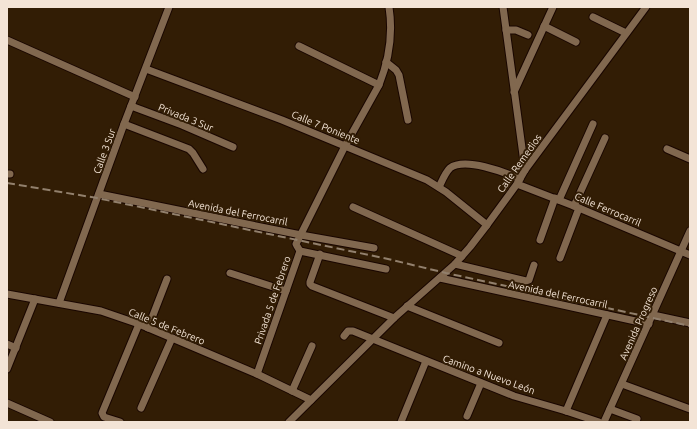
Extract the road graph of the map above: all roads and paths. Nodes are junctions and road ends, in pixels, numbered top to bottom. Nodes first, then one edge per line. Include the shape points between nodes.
1 (170, 7) edge
2 (389, 7) edge
3 (503, 7) edge
4 (553, 7) edge
5 (646, 7) edge
6 (593, 17) dead end
7 (544, 26) junction
8 (506, 30) junction
9 (626, 33) junction
10 (528, 35) dead end
11 (7, 40) edge
12 (576, 42) dead end
13 (299, 46) dead end
14 (386, 62) junction
15 (146, 68) junction
16 (379, 85) junction
17 (514, 93) junction
18 (135, 97) junction
19 (131, 106) junction
20 (408, 120) dead end
21 (124, 124) junction
22 (593, 124) dead end
23 (605, 138) dead end
24 (345, 146) junction
25 (233, 147) dead end
26 (667, 149) dead end
27 (690, 158) edge
28 (203, 169) dead end
29 (525, 170) junction
30 (518, 181) junction
31 (439, 187) junction
32 (99, 194) junction
33 (557, 199) junction
34 (577, 206) junction
35 (353, 207) dead end
36 (487, 225) junction
37 (690, 231) edge
38 (301, 235) junction
39 (540, 240) dead end
40 (374, 248) dead end
41 (300, 251) junction
42 (680, 251) junction
43 (320, 254) junction
44 (690, 255) edge
45 (462, 256) junction
46 (560, 258) dead end
47 (455, 264) junction
48 (534, 265) dead end
49 (386, 269) dead end
50 (230, 273) dead end
51 (440, 278) junction
52 (167, 279) dead end
53 (286, 291) junction
54 (7, 294) edge
55 (35, 299) junction
56 (59, 303) junction
57 (407, 306) junction
58 (607, 315) junction
59 (652, 315) junction
60 (394, 318) junction
61 (690, 323) edge
62 (139, 324) junction
63 (649, 324) junction
64 (148, 328) junction
65 (344, 336) dead end
66 (172, 338) junction
67 (373, 339) junction
68 (7, 344) edge
69 (499, 344) dead end
70 (312, 346) dead end
71 (16, 348) junction
72 (426, 361) junction
73 (7, 369) edge
74 (257, 374) junction
75 (481, 382) junction
76 (622, 384) junction
77 (292, 391) junction
78 (311, 400) junction
79 (7, 403) edge
80 (141, 408) dead end
81 (610, 409) junction
82 (690, 409) edge
83 (566, 411) junction
84 (466, 416) dead end
85 (637, 419) dead end
86 (50, 422) edge
87 (120, 422) edge
88 (289, 422) edge
89 (401, 422) edge
90 (599, 422) edge
91 (604, 422) edge

1 - 15 street, Calle 3 Sur
2 - 14 street via 391,31
3 - 8 street
4 - 7 street
5 - 9 street, Calle Remedios
6 - 9 street
7 - 12 street
7 - 17 street
8 - 10 street via 516,30
8 - 17 street
9 - 29 street, Calle Remedios
11 - 18 street
13 - 16 street
14 - 16 street
14 - 20 street via 399,75
15 - 18 street, Calle 3 Sur
15 - 24 street, Calle 7 Poniente
16 - 24 street
17 - 29 street
18 - 19 street, Calle 3 Sur
19 - 21 street, Calle 3 Sur
19 - 25 street, Privada 3 Sur
21 - 28 street via 189,149
21 - 32 street, Calle 3 Sur
22 - 33 street
23 - 34 street
24 - 31 street, Calle 7 Poniente
24 - 38 street
26 - 27 street
29 - 30 street, Calle Remedios
30 - 31 street, Calle Ferrocarril via 479,165 466,164 449,169
30 - 33 street, Calle Ferrocarril
30 - 36 street, Calle Remedios
31 - 36 street, Calle 7 Poniente
32 - 38 street, Avenida del Ferrocarril
32 - 56 street, Calle 3 Sur
33 - 34 street, Calle Ferrocarril
33 - 39 street
34 - 42 street, Calle Ferrocarril
34 - 46 street
35 - 45 street
36 - 45 street, Calle Remedios
37 - 42 street, Avenida Progreso
38 - 40 street, Avenida del Ferrocarril
38 - 41 street, Privada 5 de Febrero via 296,244
41 - 43 street
41 - 53 street, Privada 5 de Febrero
42 - 44 street, Calle Ferrocarril
42 - 59 street, Avenida Progreso
43 - 49 street
43 - 60 street via 310,282 312,286
45 - 47 street, Calle Remedios
47 - 48 street via 526,281 529,280
47 - 51 street, Calle Remedios
50 - 53 street
51 - 57 street, Calle Remedios
51 - 58 street, Avenida del Ferrocarril
52 - 64 street
53 - 74 street, Privada 5 de Febrero
54 - 55 street, Calle 5 de Febrero
55 - 56 street, Calle 5 de Febrero
55 - 71 street
56 - 62 street, Calle 5 de Febrero via 101,311
57 - 60 street, Calle Remedios
57 - 69 street
58 - 63 street, Avenida del Ferrocarril
58 - 83 street
59 - 61 street
59 - 63 street, Avenida Progreso
60 - 67 street, Calle Remedios
62 - 64 street, Calle 5 de Febrero
62 - 87 street via 102,413 104,417
63 - 76 street, Avenida Progreso
64 - 66 street, Calle 5 de Febrero
65 - 67 street, Camino a Nuevo León via 348,331 353,331
66 - 74 street, Calle 5 de Febrero
66 - 80 street
67 - 72 street, Camino a Nuevo León
67 - 78 street, Calle Remedios
68 - 71 street
70 - 77 street
71 - 73 street
72 - 75 street, Camino a Nuevo León
72 - 89 street
74 - 77 street, Calle 5 de Febrero
75 - 83 street, Camino a Nuevo León via 514,396
75 - 84 street
76 - 81 street, Avenida Progreso
76 - 82 street
77 - 78 street, Calle 5 de Febrero
78 - 88 street, Calle Remedios
79 - 86 street
81 - 85 street
81 - 91 street, Avenida Progreso
83 - 90 street, Camino a Nuevo León

